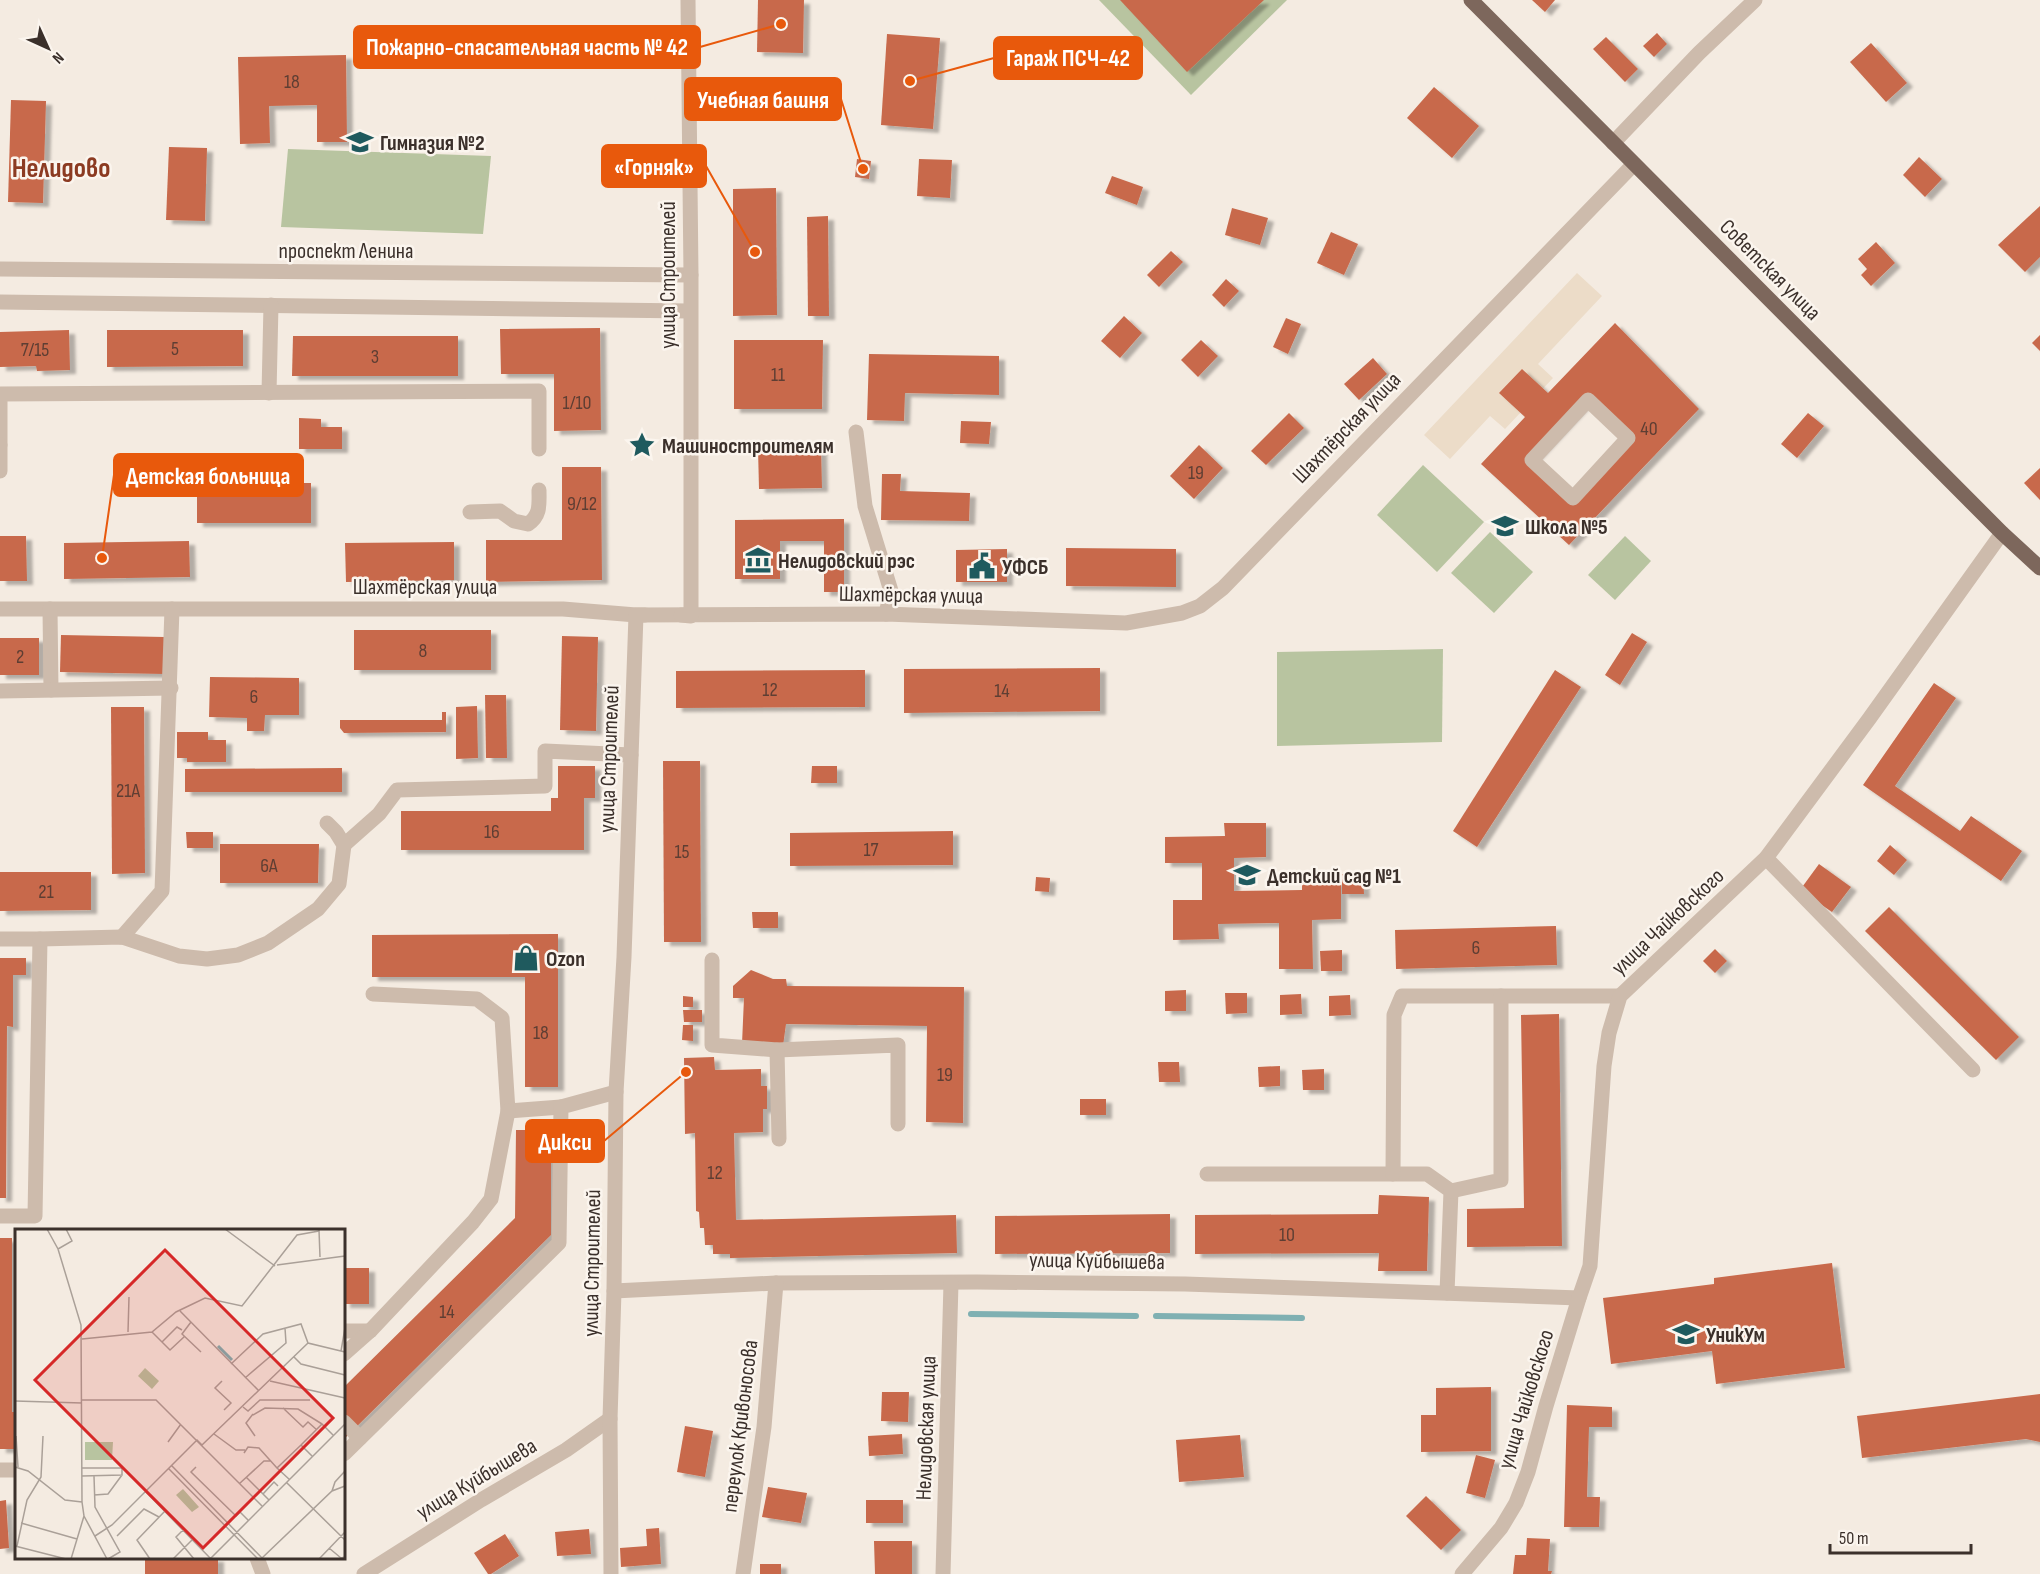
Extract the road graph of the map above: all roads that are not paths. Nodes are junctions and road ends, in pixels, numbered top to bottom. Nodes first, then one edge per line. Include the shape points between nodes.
1 (688, 0) edge
2 (1471, 0) edge
3 (1755, 0) edge
4 (1613, 143) junction
5 (1634, 164) junction
6 (0, 269) edge
7 (691, 275) junction
8 (0, 302) edge
9 (271, 306) junction
10 (689, 311) junction
11 (270, 393) junction
12 (856, 432) dead end
13 (1628, 438) joint
14 (0, 445) edge
15 (539, 449) dead end
16 (0, 471) edge
17 (539, 490) dead end
18 (470, 512) dead end
19 (2002, 533) junction
20 (2040, 568) edge
21 (0, 609) edge
22 (50, 609) junction
23 (172, 609) junction
24 (636, 615) junction
25 (886, 615) junction
26 (691, 616) junction
27 (171, 688) junction
28 (51, 690) junction
29 (0, 691) edge
30 (631, 755) junction
31 (327, 823) dead end
32 (344, 845) junction
33 (1766, 858) junction
34 (122, 938) junction
35 (0, 939) edge
36 (40, 939) junction
37 (712, 960) dead end
38 (373, 994) dead end
39 (1502, 996) junction
40 (1620, 996) junction
41 (777, 1050) junction
42 (1973, 1070) dead end
43 (616, 1092) junction
44 (561, 1107) junction
45 (508, 1111) junction
46 (898, 1124) dead end
47 (779, 1139) dead end
48 (1207, 1174) dead end
49 (1393, 1174) junction
50 (1451, 1191) junction
51 (0, 1216) edge
52 (35, 1223) edge
53 (951, 1282) junction
54 (776, 1283) junction
55 (614, 1291) junction
56 (1447, 1293) junction
57 (1579, 1298) junction
58 (345, 1331) edge
59 (370, 1331) junction
60 (345, 1353) edge
61 (610, 1419) junction
62 (345, 1423) edge
63 (360, 1438) junction
64 (345, 1453) edge
65 (258, 1559) edge
66 (263, 1574) edge
67 (364, 1574) edge
68 (611, 1574) edge
69 (743, 1574) edge
70 (943, 1574) edge
71 (1462, 1574) edge

1 - 7 street, улица Строителей
2 - 4 main road, Советская улица
3 - 4 street
4 - 5 main road, Советская улица
5 - 19 main road, Советская улица
5 - 25 street, Шахтёрская улица via 1222,588 1200,606 1126,623
6 - 7 street, проспект Ленина
7 - 10 street, улица Строителей
8 - 9 street
9 - 10 street
9 - 11 street
10 - 26 street, улица Строителей
11 - 14 street via 0,394
11 - 15 street via 538,391
12 - 25 street via 865,506 891,591
13 - 13 street via 1573,498 1532,460 1588,400
14 - 16 street
17 - 18 street via 539,512 528,524 514,522 500,511
19 - 20 main road, Советская улица
19 - 33 street, улица Чайковского
21 - 22 street, Шахтёрская улица
22 - 23 street, Шахтёрская улица
22 - 28 street
23 - 24 street, Шахтёрская улица via 563,609
23 - 27 street
24 - 26 street
24 - 30 street, улица Строителей
25 - 26 street, Шахтёрская улица
27 - 28 street
27 - 34 street via 162,891
28 - 29 street
30 - 32 street via 545,751 545,786 397,790 379,814
30 - 43 street, улица Строителей
31 - 32 street
32 - 34 street via 339,884 318,909 268,943 238,955 207,958 179,956
33 - 40 street, улица Чайковского
33 - 42 street
34 - 36 street
35 - 36 street
36 - 52 street
37 - 41 street via 712,1045
38 - 45 street via 477,999 502,1018
39 - 40 street
39 - 49 street via 1402,996 1394,1014
39 - 50 street via 1501,1180
40 - 57 street, улица Чайковского via 1604,1066 1590,1266
41 - 46 street via 898,1046
41 - 47 street
43 - 44 street
43 - 55 street, улица Строителей
44 - 45 street
44 - 63 street via 559,1243
45 - 59 street via 491,1199
48 - 49 street
49 - 50 street via 1426,1174
50 - 56 street
51 - 52 street
53 - 54 street, улица Куйбышева
53 - 56 street, улица Куйбышева via 1185,1284
53 - 70 street, Нелидовская улица
54 - 55 street, улица Куйбышева
54 - 69 street, переулок Кривоносова via 764,1427
55 - 61 street, улица Строителей
56 - 57 street, улица Куйбышева
57 - 71 street, улица Чайковского via 1516,1503 1501,1528
58 - 59 street
59 - 60 street
61 - 67 street, улица Куйбышева
61 - 68 street, улица Строителей
62 - 63 street
63 - 64 street
65 - 66 street

